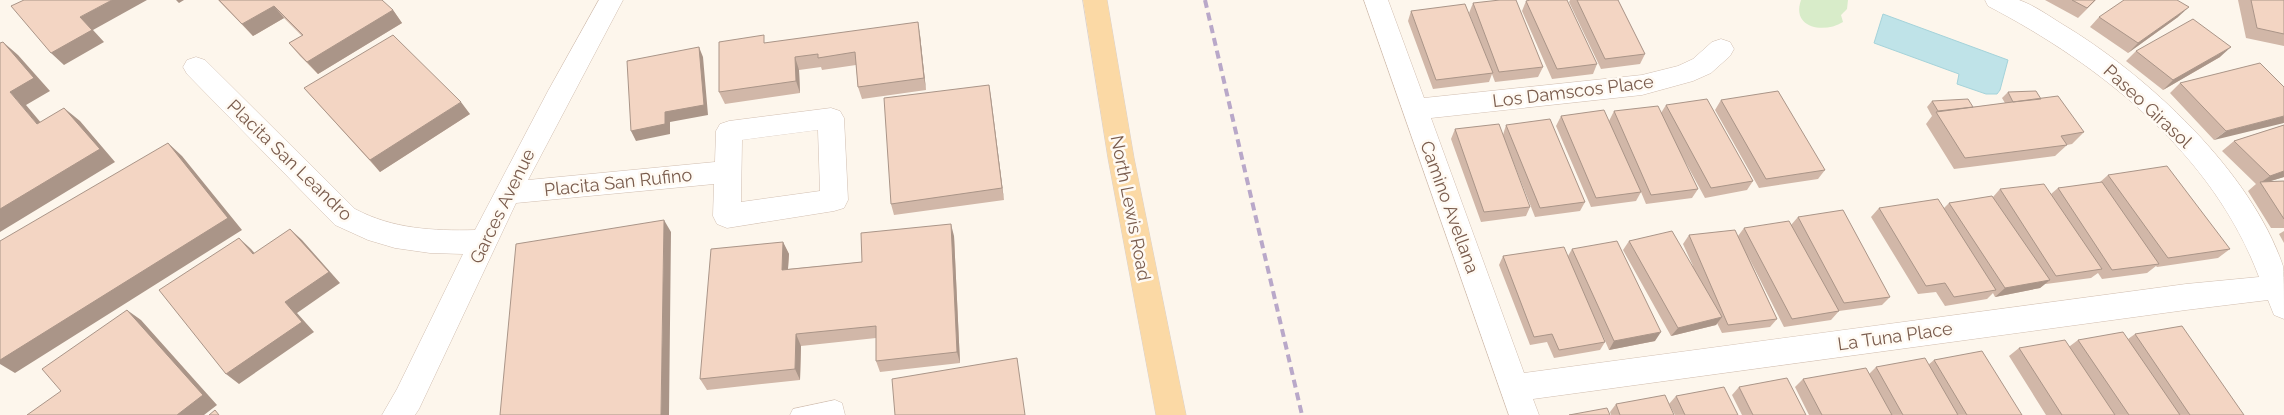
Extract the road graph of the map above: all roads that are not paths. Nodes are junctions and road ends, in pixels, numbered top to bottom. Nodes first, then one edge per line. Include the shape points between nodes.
1 (611, 0) edge
2 (1095, 0) edge
3 (1376, 0) edge
4 (1997, 0) edge
5 (1721, 49) dead end
6 (196, 67) dead end
7 (1416, 110) junction
8 (728, 172) junction
9 (507, 193) junction
10 (484, 242) junction
11 (2280, 297) edge
12 (1514, 388) junction
13 (397, 415) edge
14 (800, 415) edge
15 (835, 415) edge
16 (1171, 415) edge
17 (1524, 415) edge

1 - 9 street, Garces Avenue
2 - 16 main road, North Lewis Road via 1121,158
3 - 7 street, Camino Avellana
4 - 11 street, Paseo Girasol via 2025,13 2088,52 2153,106 2201,156 2247,220
5 - 7 street, Los Damscos Place via 1702,66 1642,85
6 - 10 street, Placita San Leandro via 345,217 359,226 399,238 448,243
7 - 12 street, Camino Avellana
8 - 8 street via 729,131 831,118 834,200 727,216
8 - 9 street, Placita San Rufino
9 - 10 street, Garces Avenue
10 - 13 street, Garces Avenue via 408,399
11 - 12 street, La Tuna Place via 2186,297
12 - 17 street, Camino Avellana
14 - 15 lane via 835,409

